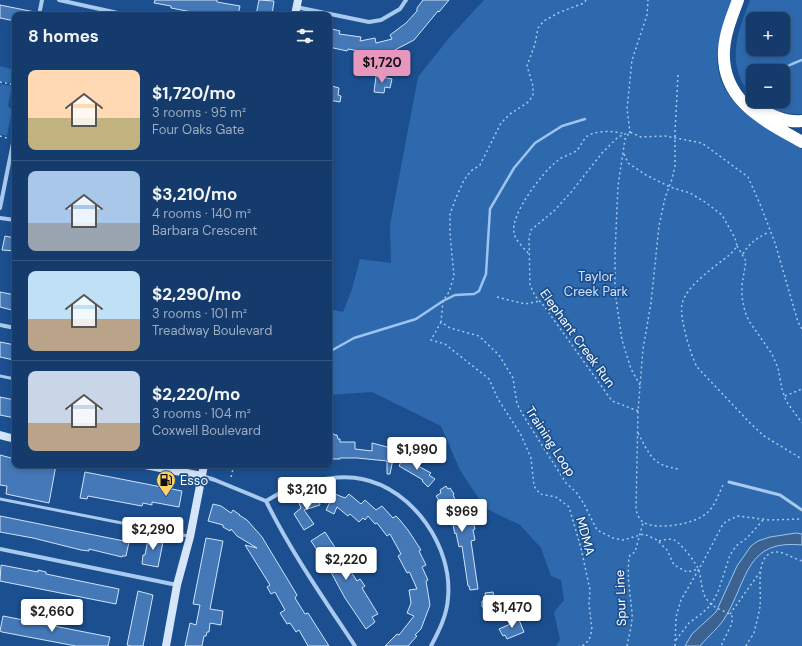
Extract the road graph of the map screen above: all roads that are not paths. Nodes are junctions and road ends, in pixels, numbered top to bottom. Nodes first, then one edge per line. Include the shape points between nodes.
1 (42, 0) edge
2 (58, 0) edge
3 (406, 0) edge
4 (738, 0) edge
5 (745, 0) edge
6 (296, 7) edge
7 (40, 12) edge
8 (112, 12) edge
9 (320, 12) edge
10 (332, 14) edge
11 (802, 121) edge
12 (802, 142) edge
13 (12, 148) edge
14 (0, 208) edge
15 (0, 218) edge
16 (12, 220) edge
17 (0, 325) edge
18 (12, 327) edge
19 (0, 376) edge
20 (12, 378) edge
21 (0, 435) edge
22 (12, 437) edge
23 (172, 468) edge
24 (203, 468) edge
25 (202, 476) junction
26 (729, 482) dead end
27 (0, 499) edge
28 (266, 501) junction
29 (802, 510) edge
30 (190, 537) junction
31 (0, 549) edge
32 (177, 585) junction
33 (166, 646) edge
34 (355, 646) edge
35 (431, 646) edge

1 - 7 street
2 - 8 street
3 - 10 street via 400,9 381,20 369,22
4 - 12 highway via 724,49 724,64 732,86 744,105
5 - 11 highway via 731,46 731,65 737,83 750,101 766,113 783,119
6 - 9 street
13 - 14 street
15 - 16 street
17 - 18 street
19 - 20 lane
21 - 22 main road
23 - 25 main road
24 - 25 main road
25 - 28 street
25 - 30 main road
26 - 29 lane via 780,495
27 - 30 lane
28 - 34 street via 278,525
28 - 35 street via 295,486 320,480 361,478 395,492 416,510 430,527 438,544 448,582 446,613
30 - 32 main road
31 - 32 street
32 - 33 main road

